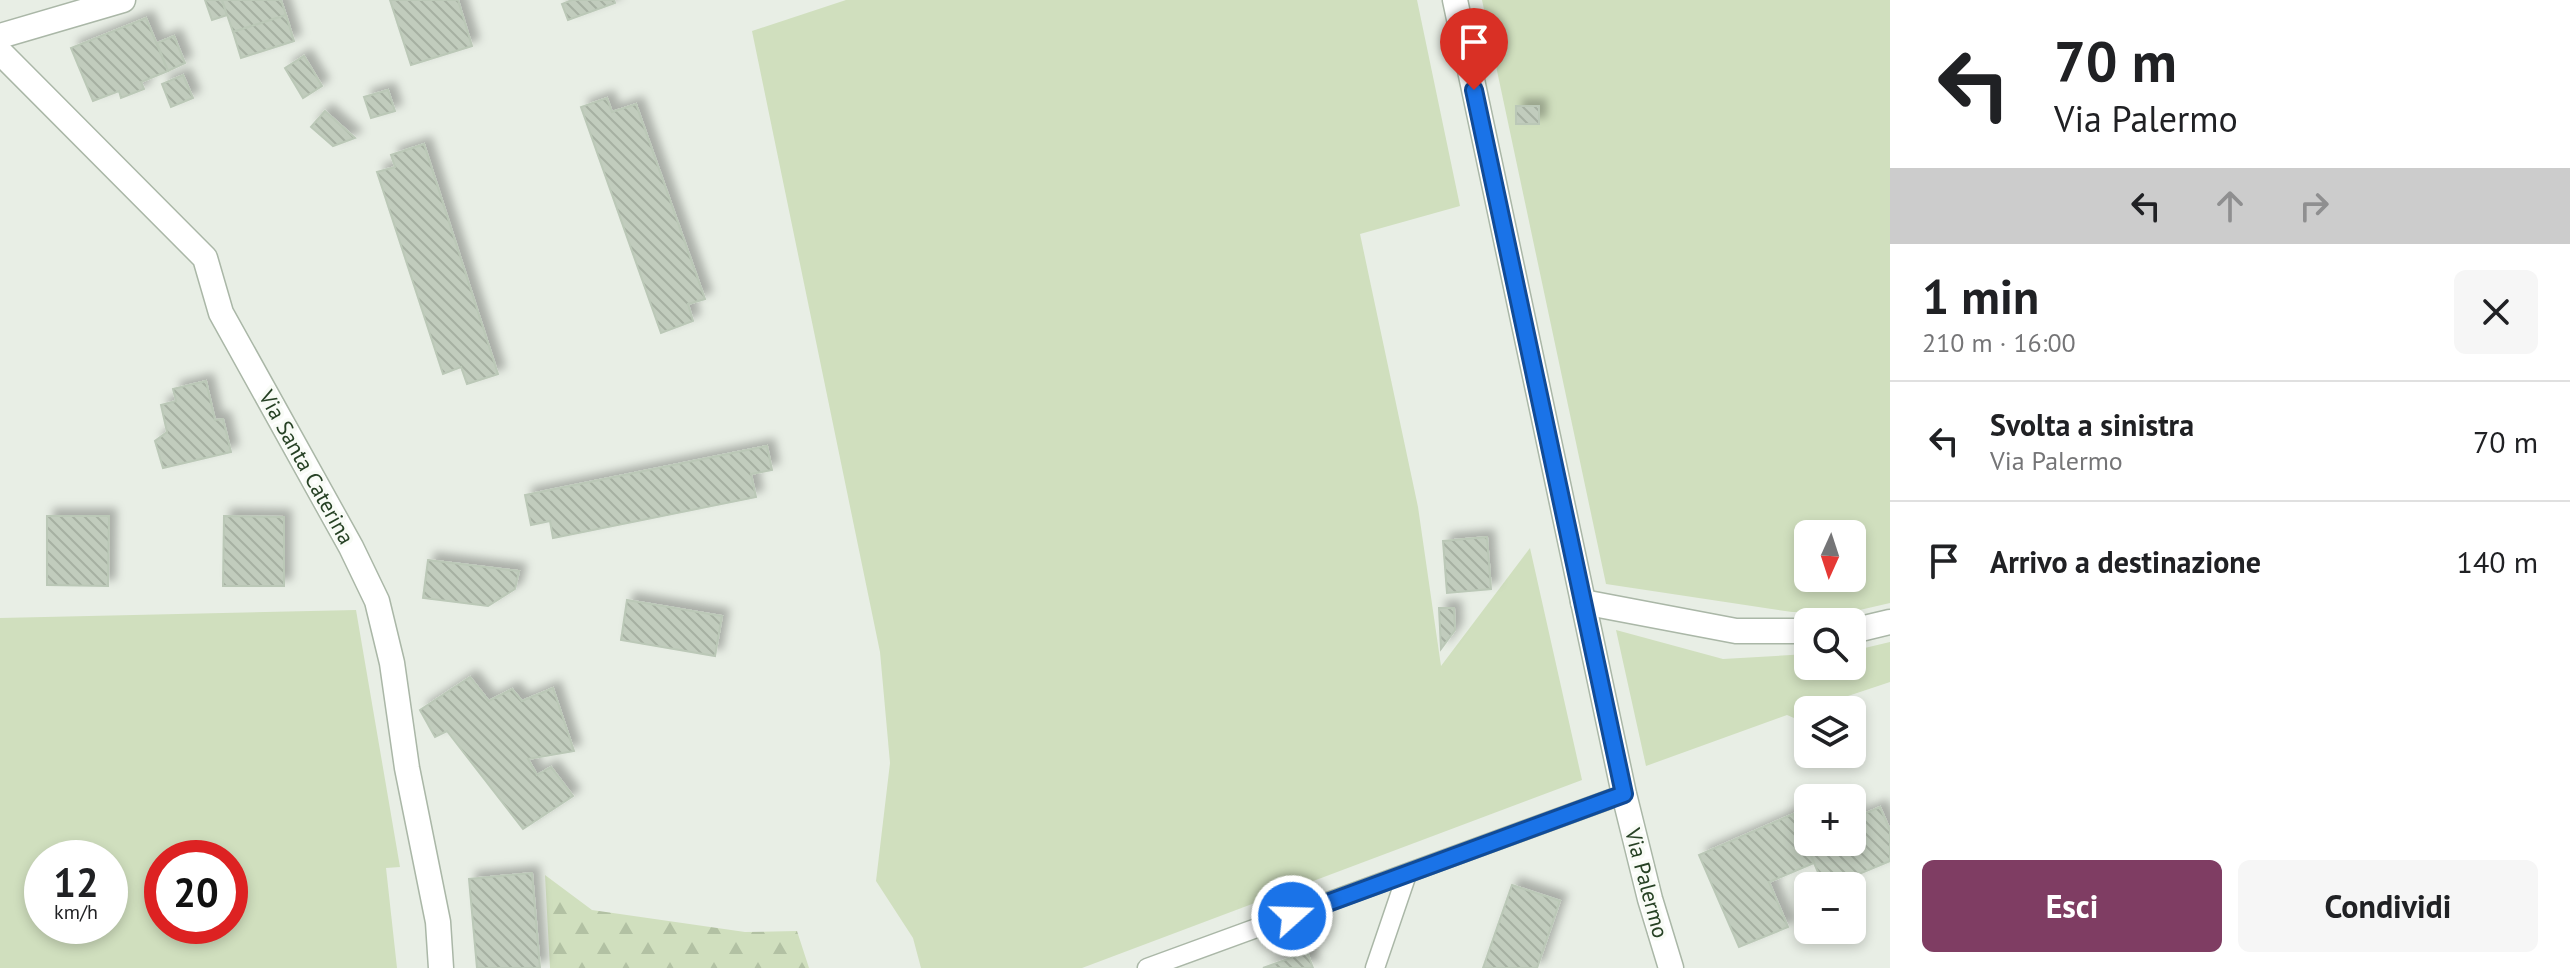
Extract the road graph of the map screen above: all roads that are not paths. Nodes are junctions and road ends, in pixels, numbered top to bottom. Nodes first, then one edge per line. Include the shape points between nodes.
1 (123, 0) edge
2 (1455, 0) edge
3 (0, 36) edge
4 (0, 52) edge
5 (1583, 602) junction
6 (1890, 622) edge
7 (1866, 628) edge
8 (1794, 631) edge
9 (1624, 794) junction
10 (1407, 874) junction
11 (441, 968) edge
12 (1147, 968) edge
13 (1375, 968) edge
14 (1671, 968) edge

1 - 3 street
2 - 5 street, Via Palermo
4 - 11 street, Via Santa Caterina via 205,258 221,313 377,601 438,922
5 - 8 street via 1736,631
5 - 9 street, Via Palermo
6 - 7 street
9 - 10 lane
9 - 14 street, Via Palermo
10 - 12 lane
10 - 13 lane

